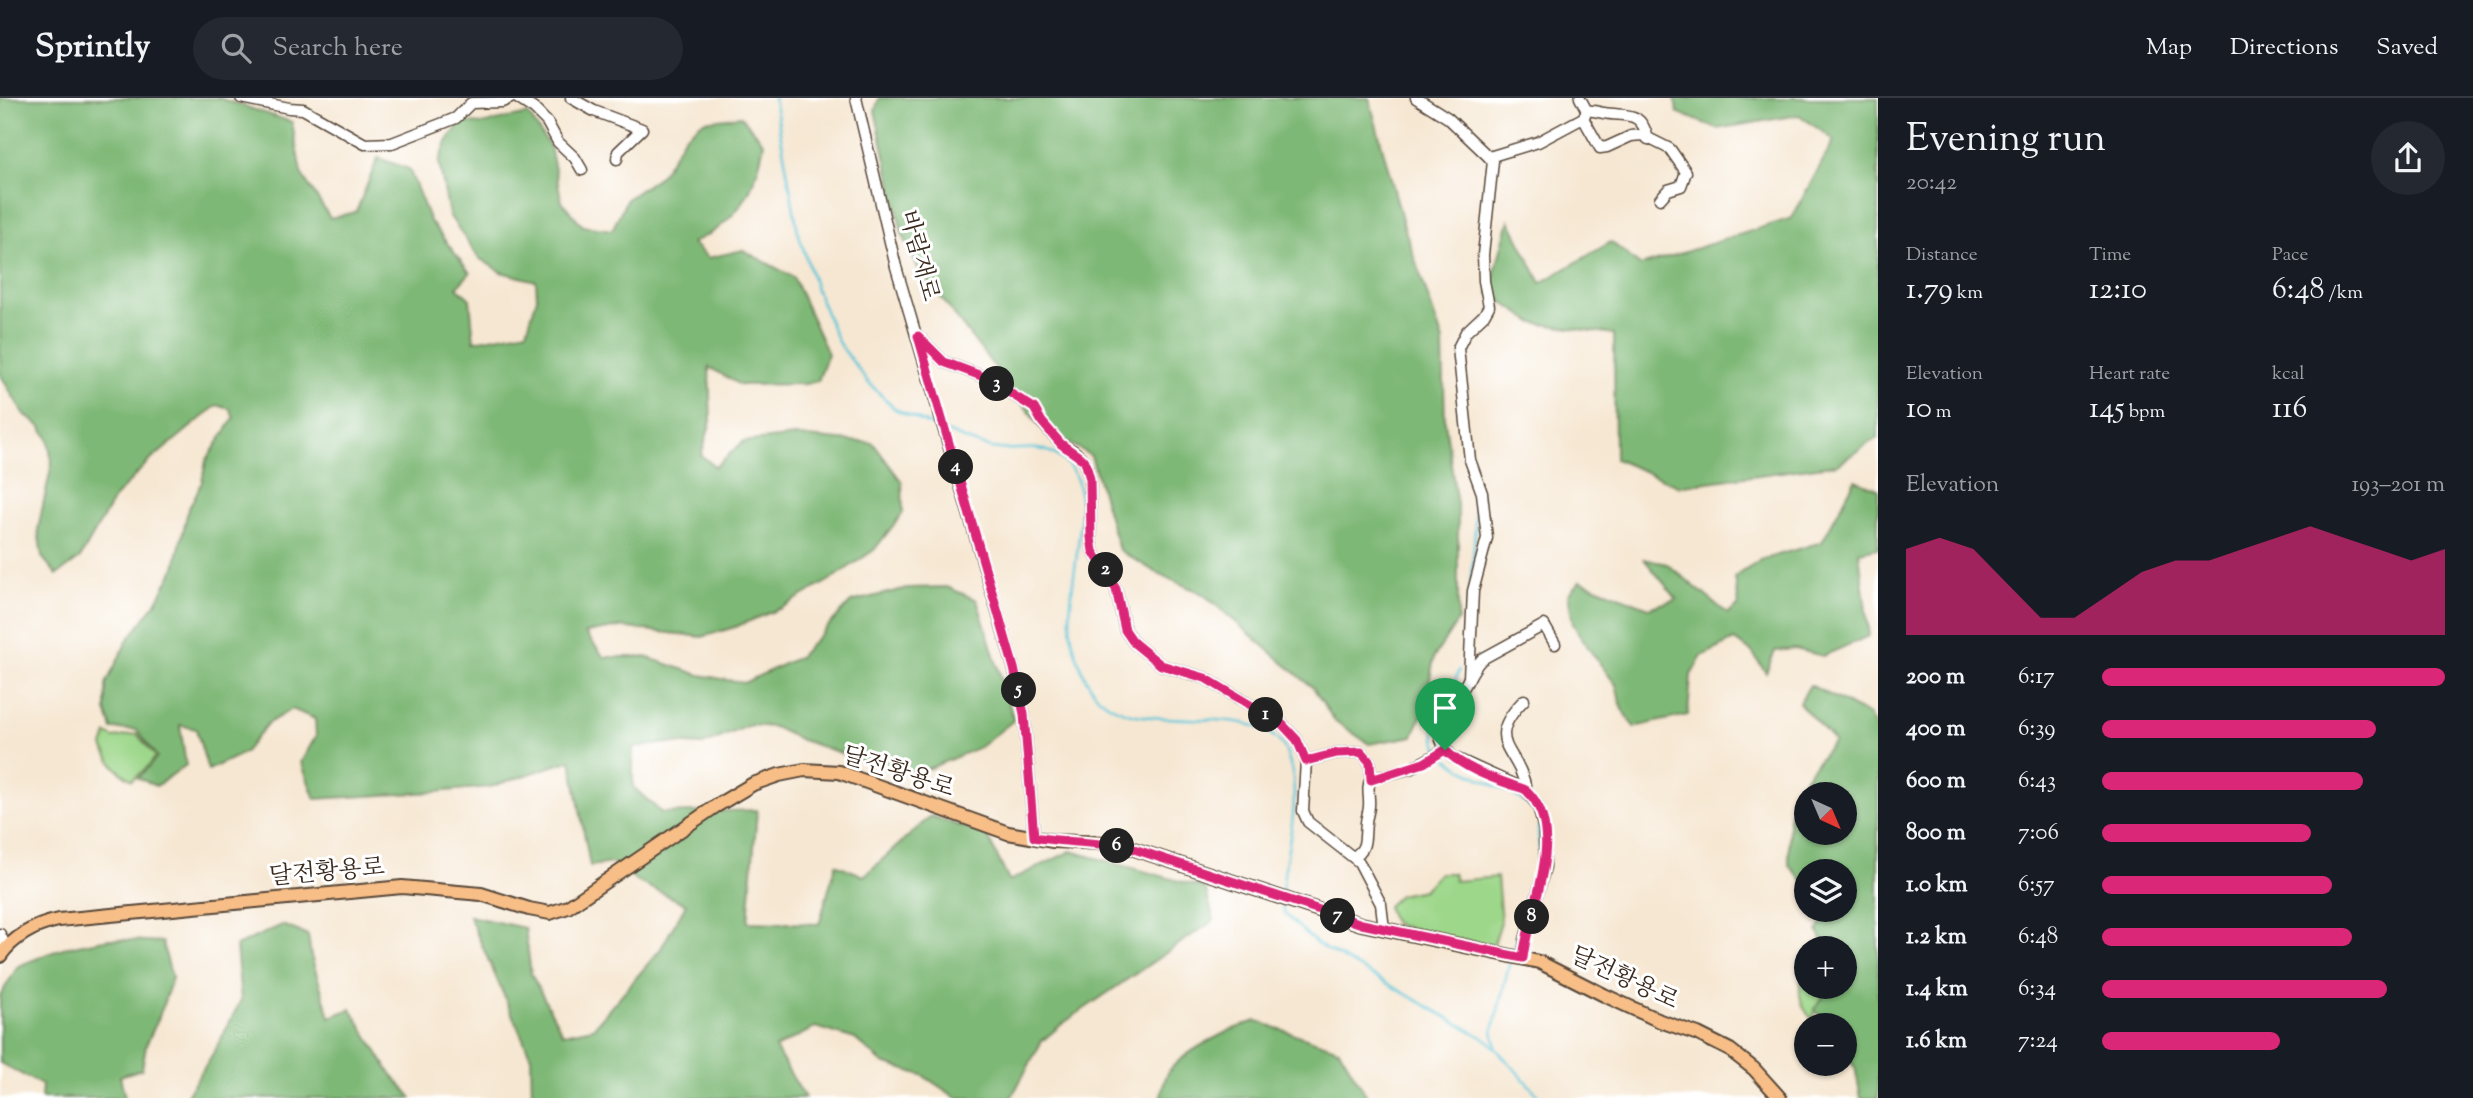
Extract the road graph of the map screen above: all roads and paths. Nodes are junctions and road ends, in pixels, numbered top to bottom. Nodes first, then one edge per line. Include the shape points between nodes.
1 (241, 98) edge
2 (511, 98) edge
3 (517, 98) edge
4 (571, 98) edge
5 (856, 98) edge
6 (1416, 98) edge
7 (1580, 98) edge
8 (1585, 114) junction
9 (1649, 139) junction
10 (1489, 157) junction
11 (617, 159) dead end
12 (582, 170) dead end
13 (1660, 199) dead end
14 (918, 336) junction
15 (1555, 644) dead end
16 (1469, 678) junction
17 (1524, 700) dead end
18 (1442, 752) junction
19 (1306, 761) junction
20 (1371, 780) junction
21 (1526, 790) junction
22 (1034, 837) junction
23 (1353, 857) junction
24 (1384, 929) junction
25 (0, 934) edge
26 (3, 952) edge
27 (1514, 956) junction
28 (1780, 1098) edge

1 - 2 street via 303,109 365,145 392,143 457,118 471,103
3 - 12 street via 547,122
4 - 11 street via 642,129 618,152
5 - 14 street, 바람재로
6 - 10 street via 1448,118
7 - 8 street
8 - 9 street via 1594,110 1635,117
8 - 9 street via 1600,148 1631,136
8 - 10 street via 1538,142
9 - 13 street via 1670,149 1686,172 1681,186
10 - 16 street via 1493,160 1492,180 1483,255 1489,306 1458,348 1470,460 1482,493 1487,538 1473,592
14 - 19 street via 944,362 984,377 1034,408 1061,444 1085,461 1093,551 1116,589 1125,630 1134,643 1161,665 1205,678 1282,724 1297,740
14 - 22 street, 바람재로 via 1014,668 1024,714
15 - 16 street via 1544,625 1482,659
16 - 18 street via 1439,727
17 - 21 street via 1503,734
18 - 20 street via 1412,768
18 - 21 street
19 - 20 street via 1361,752 1370,762
19 - 23 street via 1303,811 1308,822
20 - 23 street via 1364,846
21 - 27 street via 1542,817 1545,867 1525,940
22 - 24 main road, 달전황용로 via 1134,849
22 - 26 main road, 달전황용로 via 1008,833 839,772 804,771 753,784 568,907 550,913 481,894 402,887 59,920 38,924
23 - 24 street via 1377,895
24 - 27 main road, 달전황용로
25 - 26 street
27 - 28 main road, 달전황용로 via 1539,962 1731,1050

